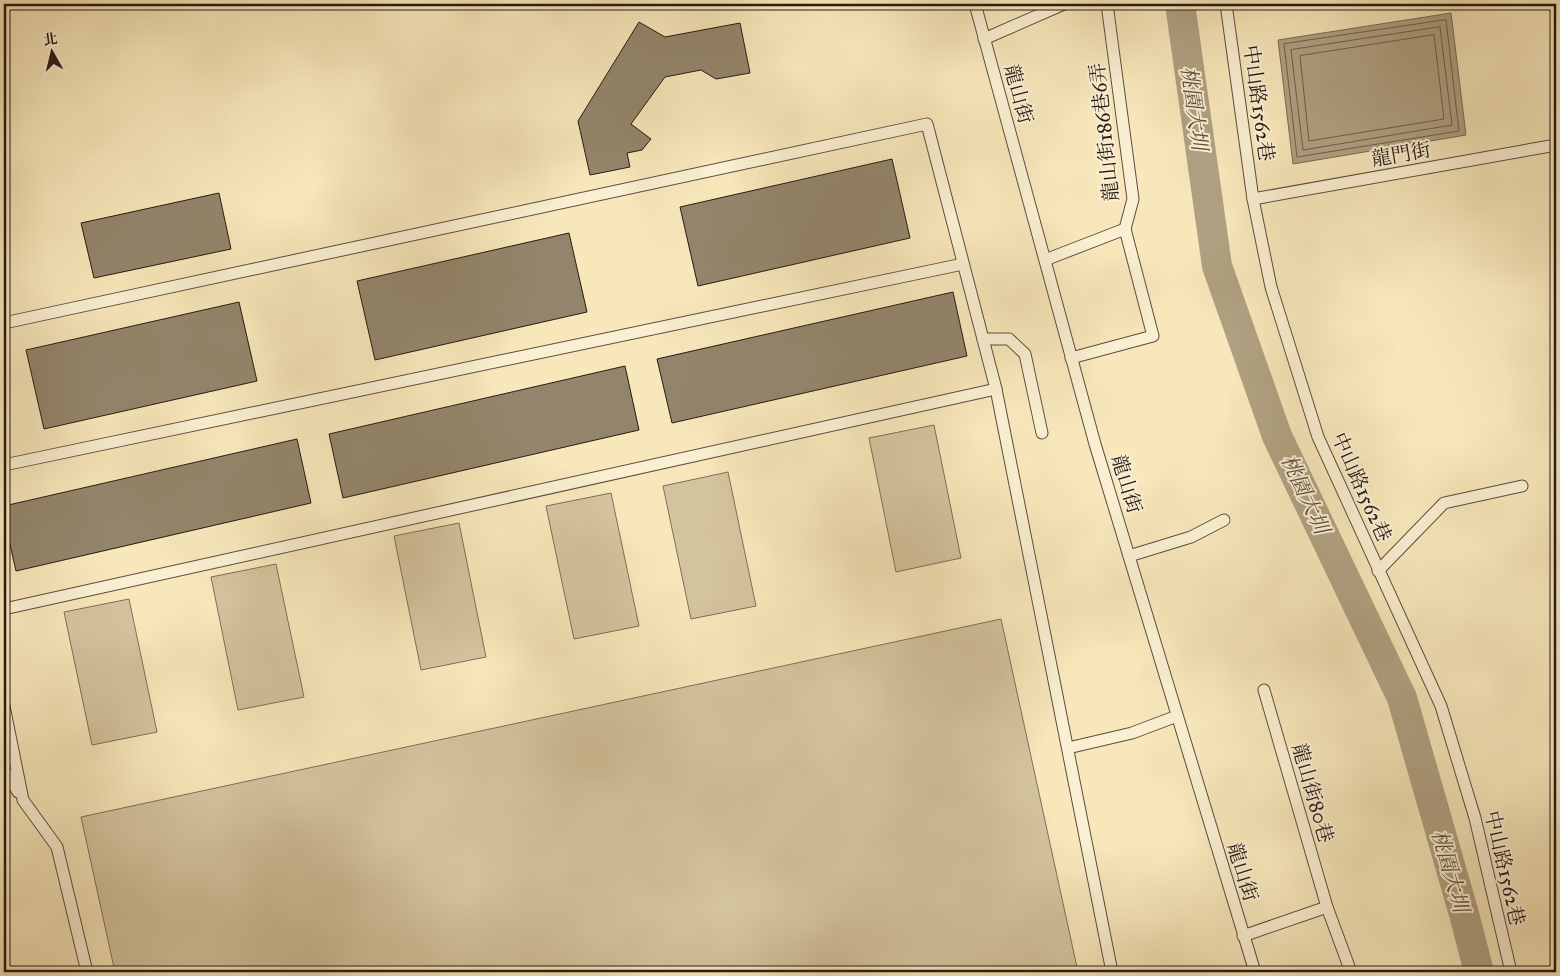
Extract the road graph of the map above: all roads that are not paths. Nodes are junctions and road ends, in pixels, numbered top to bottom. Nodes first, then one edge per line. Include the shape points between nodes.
1 (975, 4) edge
2 (1064, 4) edge
3 (1107, 4) edge
4 (1226, 4) edge
5 (984, 39) junction
6 (1556, 145) edge
7 (1253, 199) junction
8 (1126, 228) junction
9 (1045, 260) junction
10 (963, 264) junction
11 (4, 323) edge
12 (984, 339) junction
13 (1071, 358) junction
14 (996, 388) junction
15 (1042, 433) dead end
16 (4, 465) edge
17 (1522, 486) dead end
18 (1224, 520) dead end
19 (1129, 556) junction
20 (1378, 571) junction
21 (4, 609) edge
22 (1264, 690) dead end
23 (4, 706) edge
24 (1177, 716) junction
25 (1068, 748) junction
26 (4, 769) edge
27 (23, 800) junction
28 (1327, 907) junction
29 (1243, 936) junction
30 (87, 972) edge
31 (1112, 972) edge
32 (1255, 972) edge
33 (1351, 972) edge
34 (1511, 972) edge

1 - 5 lane, 龍山街
2 - 5 lane
3 - 8 lane, 龍山街186巷6弄 via 1133,199
4 - 7 lane, 中山路1562巷
5 - 9 lane, 龍山街
6 - 7 lane, 龍門街
7 - 20 lane, 中山路1562巷 via 1271,287 1318,437
8 - 9 lane, 龍山街186巷6弄
8 - 13 lane via 1153,336
9 - 13 lane, 龍山街
10 - 11 lane via 927,124
10 - 12 lane
10 - 16 lane
12 - 14 lane
12 - 15 lane via 1009,339 1025,354
13 - 19 lane, 龍山街
14 - 21 lane
14 - 25 lane
17 - 20 lane via 1444,503
18 - 19 lane via 1191,537
19 - 24 lane, 龍山街
20 - 34 lane, 中山路1562巷 via 1441,706 1475,818
22 - 28 lane, 龍山街80巷
23 - 27 lane
24 - 25 lane via 1132,732
24 - 29 lane, 龍山街
25 - 31 lane
26 - 27 lane
27 - 30 lane via 57,847
28 - 29 lane
28 - 33 lane, 龍山街80巷
29 - 32 lane, 龍山街

